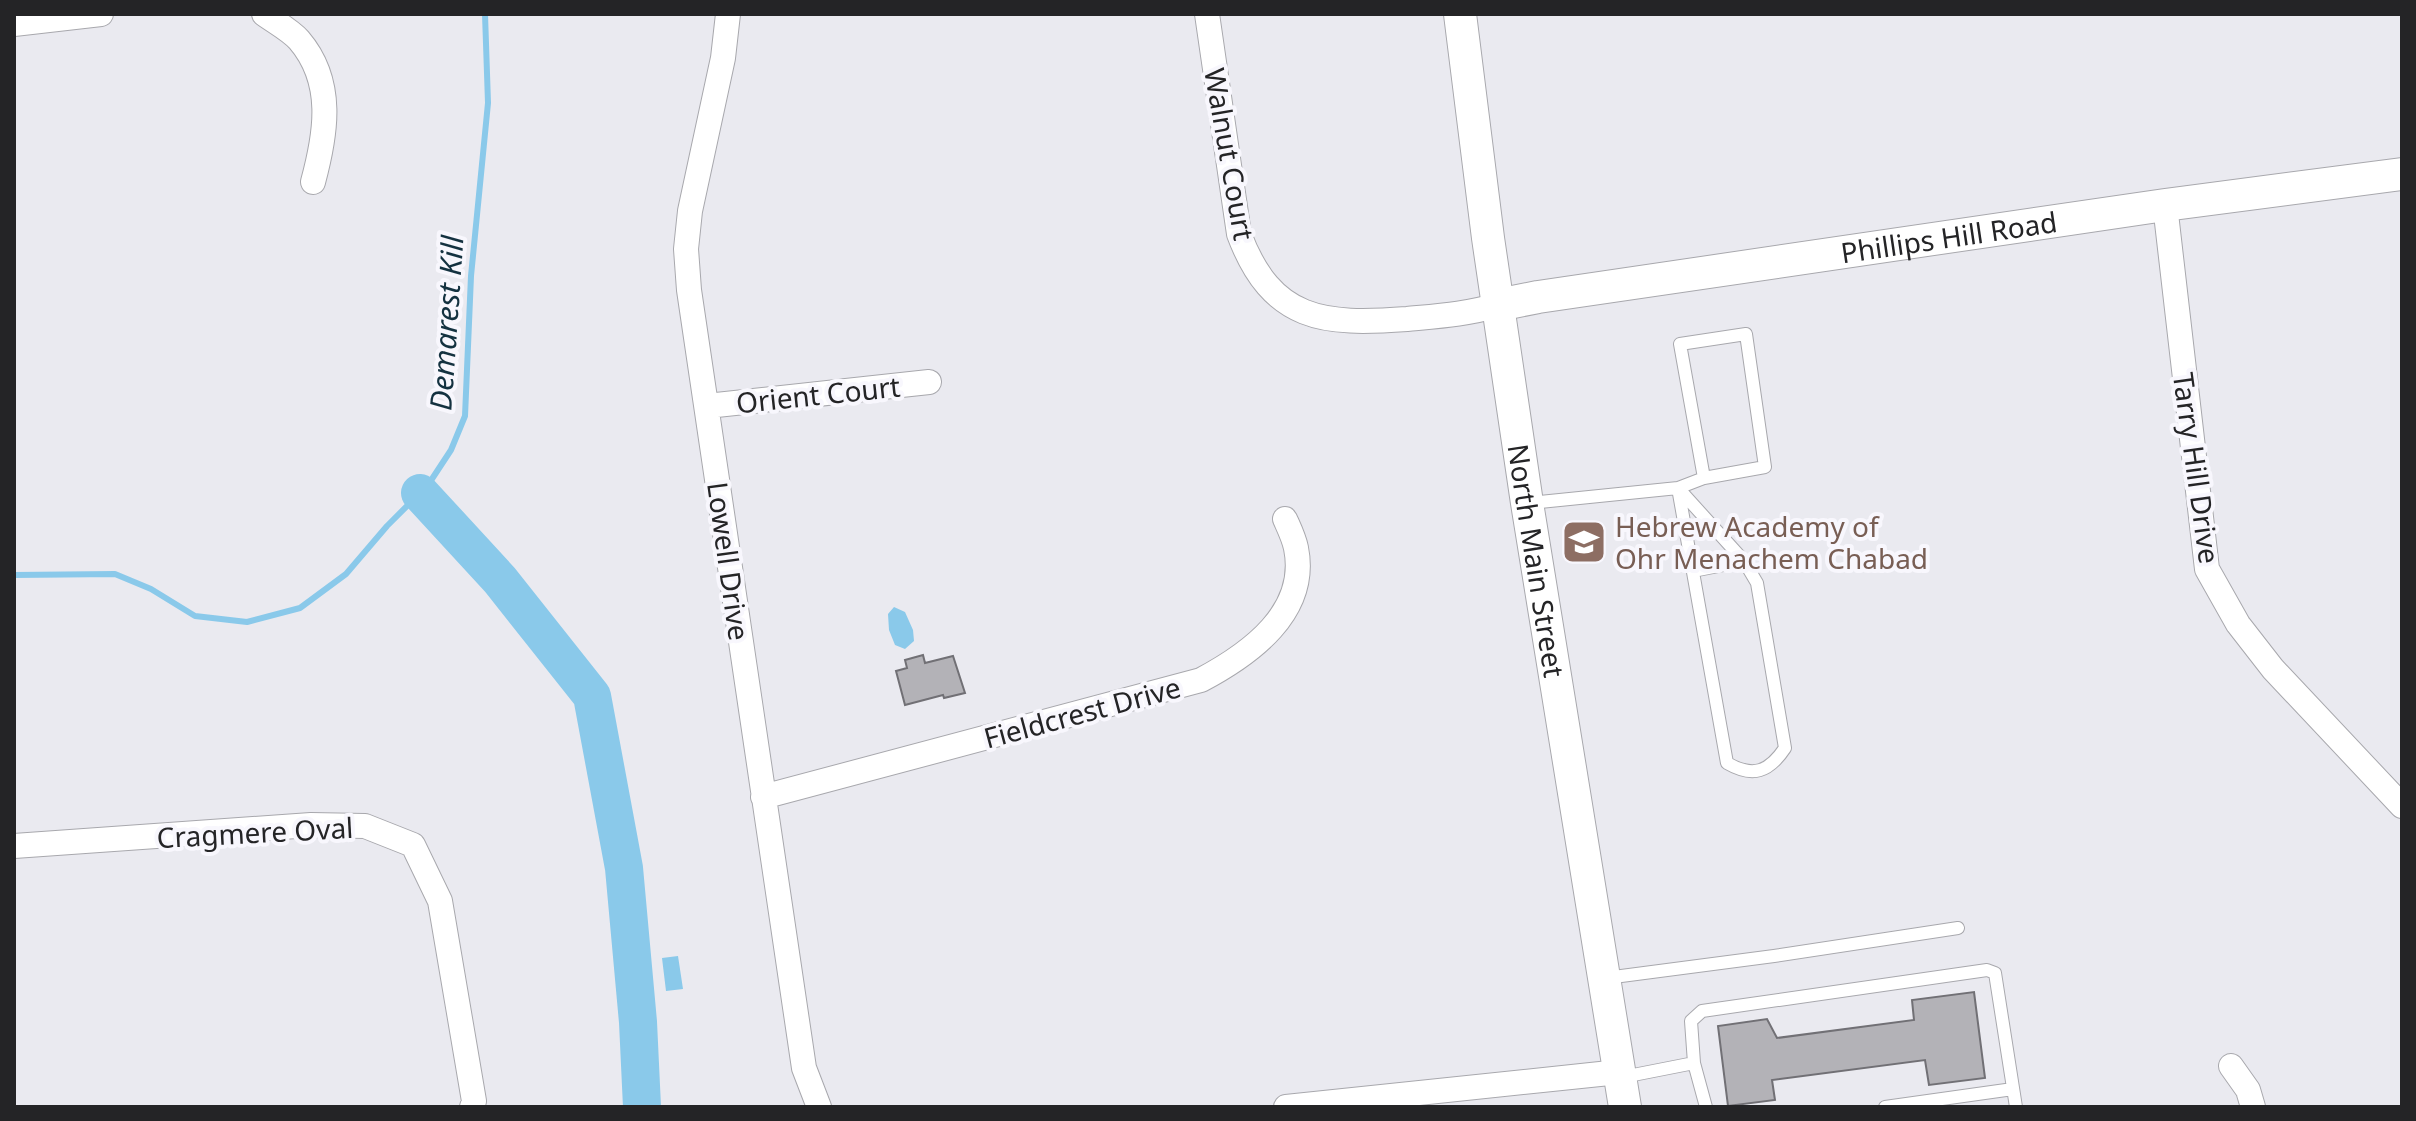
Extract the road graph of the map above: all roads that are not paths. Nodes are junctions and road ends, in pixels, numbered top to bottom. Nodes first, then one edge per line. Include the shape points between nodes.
1 (101, 14) edge
2 (264, 14) edge
3 (728, 14) edge
4 (1207, 14) edge
5 (1460, 14) edge
6 (67, 15) edge
7 (14, 24) edge
8 (2402, 174) edge
9 (313, 182) dead end
10 (2165, 205) junction
11 (1498, 305) junction
12 (929, 382) dead end
13 (707, 406) junction
14 (1704, 478) junction
15 (1678, 488) junction
16 (1527, 503) junction
17 (1285, 519) dead end
18 (1744, 561) junction
19 (1693, 571) junction
20 (763, 797) junction
21 (2402, 806) edge
22 (14, 846) edge
23 (1958, 928) dead end
24 (1606, 978) junction
25 (1694, 1063) junction
26 (2231, 1066) dead end
27 (1621, 1085) edge
28 (2013, 1089) junction
29 (472, 1107) edge
30 (819, 1107) edge
31 (1286, 1107) edge
32 (1706, 1107) edge
33 (1885, 1107) edge
34 (2016, 1107) edge
35 (2253, 1107) edge

1 - 6 street
2 - 9 street via 298,39 321,83 326,110
3 - 13 street, Lowell Drive via 686,249
4 - 11 street, Walnut Court via 1239,234 1252,264 1272,290 1300,310 1348,323 1460,314
5 - 11 street, North Main Street
6 - 7 street
8 - 10 street, Phillips Hill Road
10 - 11 street, Phillips Hill Road
10 - 21 street, Tarry Hill Drive via 2207,569 2238,624 2273,669
11 - 16 street, North Main Street
12 - 13 street, Orient Court
13 - 20 street, Lowell Drive
14 - 14 lane via 1680,344 1746,334 1765,467
14 - 15 lane
15 - 16 lane
15 - 18 lane
15 - 19 lane
16 - 24 street, North Main Street
17 - 20 street, Fieldcrest Drive via 1296,549 1297,579 1290,603 1266,635 1235,662 1201,680
18 - 19 lane
18 - 19 lane via 1757,583 1785,748 1761,771 1740,771 1727,763
20 - 30 street, Lowell Drive via 804,1068
22 - 29 street, Cragmere Oval via 311,825 365,826 413,845 440,901
23 - 24 lane
24 - 27 street, North Main Street
25 - 27 lane
25 - 28 lane via 1691,1021 1702,1011 1987,970 1995,973
25 - 32 lane
26 - 35 street
27 - 31 street
28 - 33 lane
28 - 34 lane

